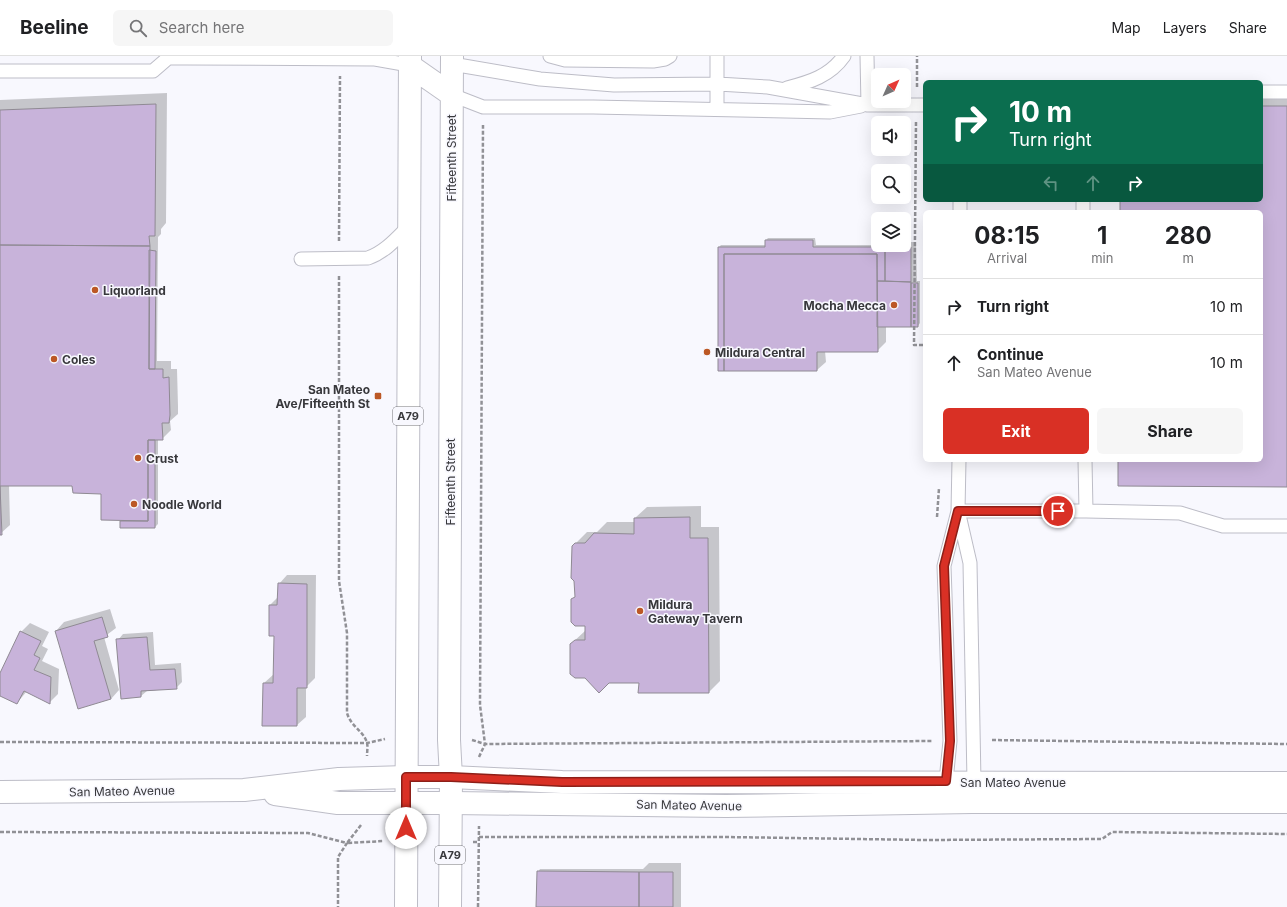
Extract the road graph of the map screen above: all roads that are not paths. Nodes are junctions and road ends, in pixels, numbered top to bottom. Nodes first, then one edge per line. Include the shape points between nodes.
1 (550, 56) edge
2 (670, 56) edge
3 (717, 56) edge
4 (844, 56) edge
5 (867, 56) edge
6 (168, 57) edge
7 (657, 59) edge
8 (452, 60) edge
9 (410, 61) edge
10 (0, 71) edge
11 (718, 84) junction
12 (783, 89) junction
13 (1263, 92) edge
14 (1287, 92) edge
15 (452, 95) junction
16 (868, 105) junction
17 (921, 105) edge
18 (717, 109) junction
19 (409, 226) junction
20 (301, 259) dead end
21 (959, 462) edge
22 (1085, 462) edge
23 (958, 511) junction
24 (1086, 511) junction
25 (1287, 526) edge
26 (406, 777) junction
27 (451, 777) junction
28 (946, 781) junction
29 (974, 782) junction
30 (1287, 783) edge
31 (244, 790) junction
32 (0, 792) edge
33 (1287, 802) edge
34 (406, 803) junction
35 (451, 803) junction
36 (406, 907) edge
37 (450, 907) edge

1 - 7 lane via 565,60
2 - 7 lane
3 - 11 lane
4 - 12 lane via 827,74
5 - 16 lane
6 - 9 lane
6 - 10 lane via 153,71
8 - 9 main road
8 - 11 lane via 540,79 614,85
8 - 15 main road, Fifteenth Street / A79
9 - 15 main road
9 - 19 main road, A79
11 - 12 lane
11 - 18 lane
12 - 16 lane
13 - 14 lane
15 - 18 lane via 484,107
15 - 27 main road, Fifteenth Street / A79 via 448,740
16 - 17 lane
16 - 18 lane via 830,112
19 - 20 lane via 378,255 368,258
19 - 26 main road, A79
21 - 23 lane
22 - 24 lane
23 - 24 lane
23 - 28 lane via 944,566 950,741
23 - 29 lane via 970,564
24 - 25 lane via 1180,513 1223,526
26 - 27 main road, San Mateo Avenue
26 - 31 main road, San Mateo Avenue via 339,779
26 - 34 main road, A79
27 - 28 main road, San Mateo Avenue via 562,782
27 - 35 main road, Fifteenth Street / A79
28 - 29 main road, San Mateo Avenue
29 - 30 main road, San Mateo Avenue
31 - 32 main road, San Mateo Avenue
31 - 34 main road, San Mateo Avenue via 338,803
33 - 35 main road, San Mateo Avenue via 972,802 726,806
34 - 35 main road, San Mateo Avenue
34 - 36 main road, A79
35 - 37 main road, Fifteenth Street / A79

